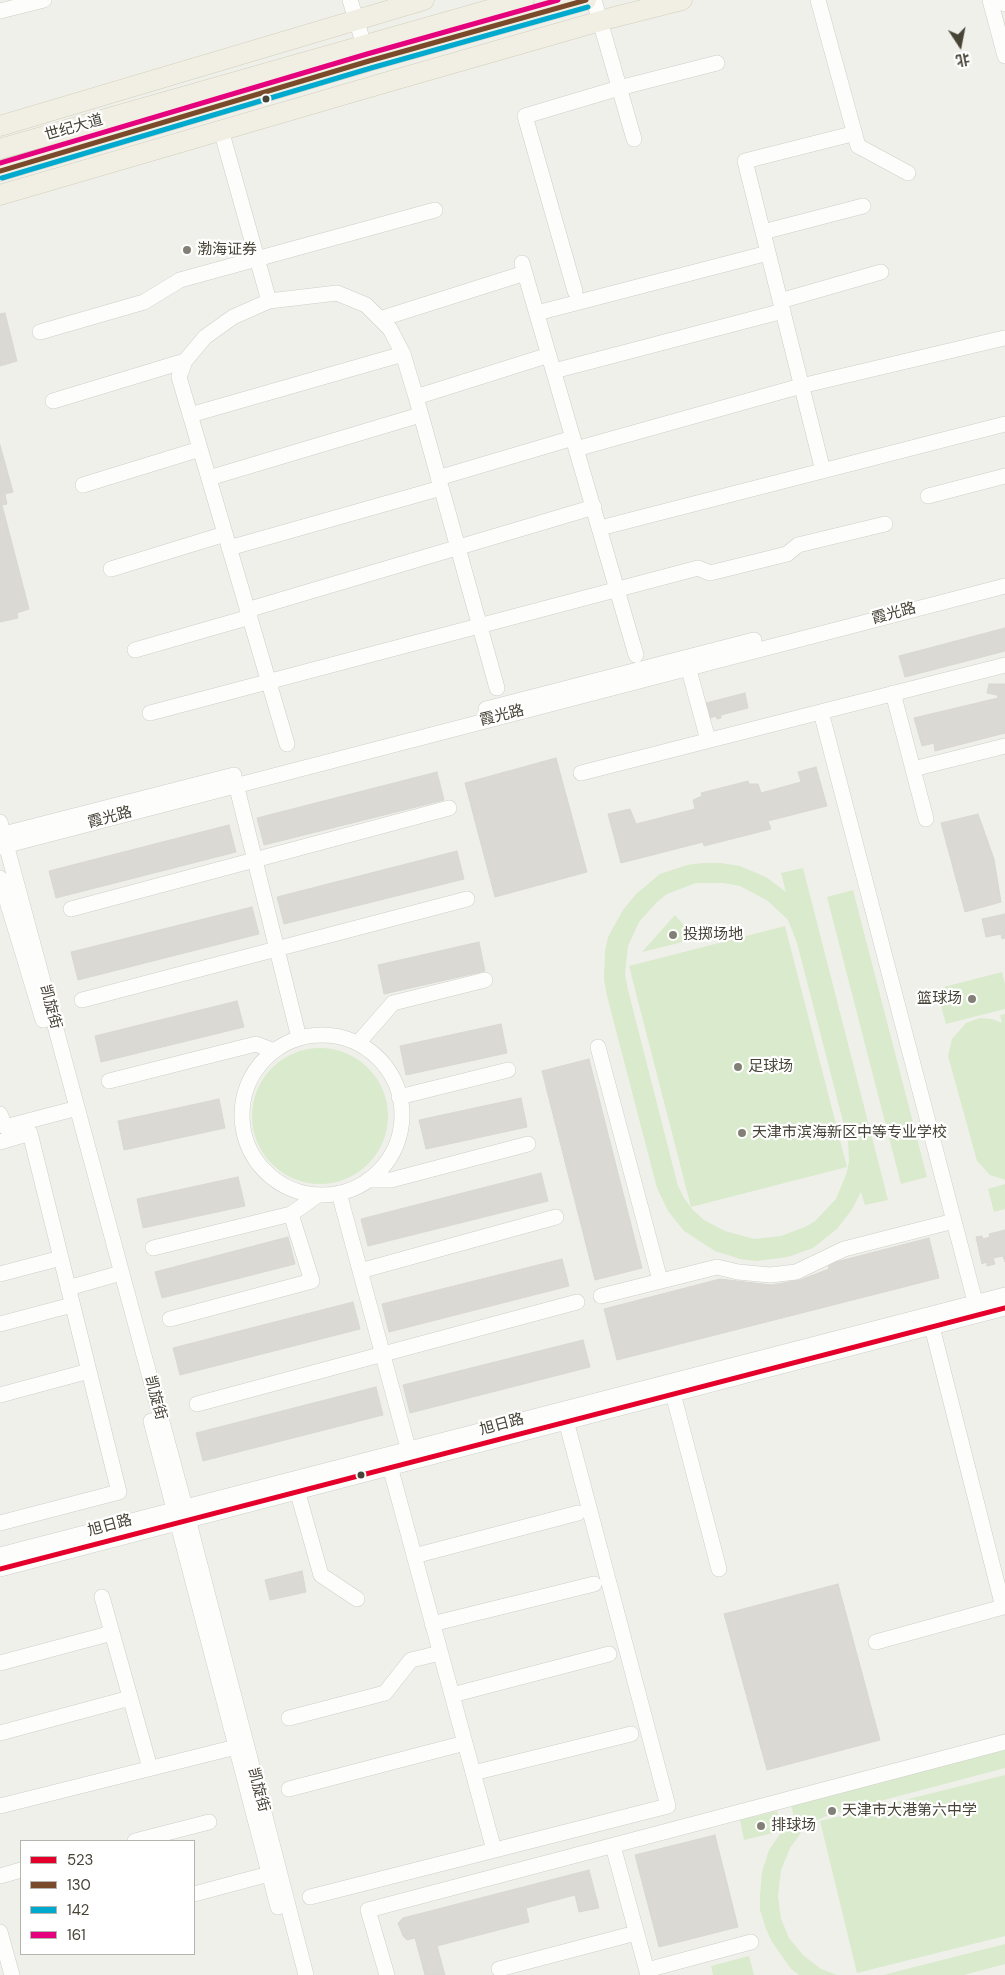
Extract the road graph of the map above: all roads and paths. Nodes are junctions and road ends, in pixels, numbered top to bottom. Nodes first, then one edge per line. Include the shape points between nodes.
1 (44, 0) edge
2 (424, 0) edge
3 (524, 0) edge
4 (586, 0) edge
5 (594, 0) edge
6 (682, 0) edge
7 (818, 0) edge
8 (990, 0) edge
9 (1004, 0) edge
10 (1005, 4) edge
11 (353, 10) edge
12 (0, 12) edge
13 (600, 22) junction
14 (364, 45) junction
15 (1005, 56) edge
16 (717, 63) dead end
17 (619, 88) junction
18 (0, 126) edge
19 (221, 130) junction
20 (848, 135) dead end
21 (634, 139) dead end
22 (0, 149) edge
23 (0, 170) edge
24 (908, 173) dead end
25 (0, 195) edge
26 (863, 206) dead end
27 (434, 210) dead end
28 (763, 232) junction
29 (768, 253) junction
30 (257, 260) junction
31 (881, 272) dead end
32 (575, 291) dead end
33 (269, 301) junction
34 (781, 306) junction
35 (537, 313) junction
36 (380, 318) junction
37 (40, 332) dead end
38 (1004, 338) edge
39 (403, 354) junction
40 (549, 355) junction
41 (185, 362) junction
42 (554, 371) junction
43 (802, 386) junction
44 (416, 397) junction
45 (53, 401) dead end
46 (190, 415) junction
47 (420, 416) junction
48 (1005, 424) edge
49 (575, 443) junction
50 (200, 449) junction
51 (823, 471) junction
52 (1005, 476) edge
53 (209, 478) junction
54 (439, 483) junction
55 (83, 485) dead end
56 (928, 496) dead end
57 (594, 507) junction
58 (885, 524) dead end
59 (600, 528) junction
60 (227, 541) junction
61 (457, 547) junction
62 (111, 569) dead end
63 (1005, 575) edge
64 (1005, 586) edge
65 (618, 589) junction
66 (249, 613) junction
67 (479, 625) junction
68 (135, 650) dead end
69 (636, 655) dead end
70 (686, 663) junction
71 (1005, 665) edge
72 (268, 682) junction
73 (497, 688) dead end
74 (893, 693) junction
75 (821, 712) junction
76 (150, 713) dead end
77 (708, 740) junction
78 (287, 744) dead end
79 (1005, 746) edge
80 (913, 769) junction
81 (581, 773) dead end
82 (235, 780) junction
83 (449, 808) dead end
84 (926, 819) dead end
85 (2, 837) edge
86 (255, 860) junction
87 (0, 878) edge
88 (467, 899) dead end
89 (71, 909) dead end
90 (277, 949) junction
91 (485, 980) dead end
92 (82, 1000) dead end
93 (299, 1038) junction
94 (358, 1043) junction
95 (598, 1047) dead end
96 (274, 1051) junction
97 (508, 1070) dead end
98 (109, 1081) dead end
99 (399, 1097) junction
100 (70, 1110) junction
101 (0, 1114) edge
102 (0, 1142) edge
103 (528, 1144) dead end
104 (368, 1180) junction
105 (339, 1192) junction
106 (318, 1195) junction
107 (292, 1214) junction
108 (556, 1217) dead end
109 (954, 1221) junction
110 (153, 1248) dead end
111 (61, 1258) junction
112 (360, 1271) junction
113 (0, 1274) edge
114 (114, 1275) junction
115 (660, 1280) junction
116 (68, 1288) junction
117 (1005, 1295) edge
118 (601, 1296) dead end
119 (578, 1302) dead end
120 (72, 1305) junction
121 (1005, 1308) edge
122 (977, 1309) junction
123 (170, 1319) dead end
124 (930, 1321) junction
125 (0, 1324) edge
126 (382, 1354) junction
127 (89, 1371) junction
128 (671, 1388) junction
129 (0, 1395) edge
130 (197, 1404) dead end
131 (565, 1416) junction
132 (410, 1456) junction
133 (388, 1462) junction
134 (296, 1485) junction
135 (578, 1513) dead end
136 (181, 1515) junction
137 (0, 1523) edge
138 (0, 1555) edge
139 (414, 1556) junction
140 (0, 1569) edge
141 (718, 1569) dead end
142 (594, 1584) dead end
143 (102, 1597) dead end
144 (357, 1599) dead end
145 (432, 1624) junction
146 (112, 1633) junction
147 (876, 1642) dead end
148 (440, 1653) junction
149 (609, 1654) dead end
150 (0, 1663) edge
151 (452, 1694) junction
152 (130, 1698) junction
153 (289, 1718) dead end
154 (0, 1734) edge
155 (632, 1734) dead end
156 (1005, 1742) edge
157 (465, 1743) junction
158 (236, 1747) junction
159 (150, 1768) junction
160 (473, 1773) junction
161 (289, 1789) dead end
162 (0, 1806) edge
163 (209, 1822) dead end
164 (139, 1840) edge
165 (613, 1846) junction
166 (494, 1850) junction
167 (20, 1870) edge
168 (269, 1874) junction
169 (0, 1876) edge
170 (195, 1894) edge
171 (310, 1897) dead end
172 (0, 1932) edge
173 (636, 1933) junction
174 (751, 1942) dead end
175 (500, 1970) dead end
176 (647, 1972) edge
177 (12, 1975) edge
178 (296, 1975) edge
179 (306, 1975) edge
180 (387, 1975) edge

1 - 12 street
2 - 11 main road
3 - 14 main road, 世纪大道
4 - 23 main road, 世纪大道
5 - 13 street
6 - 13 main road
7 - 24 street via 858,146
8 - 15 street
9 - 10 street
11 - 14 street
11 - 18 main road
13 - 17 street
13 - 19 main road
14 - 22 main road, 世纪大道
16 - 17 street
17 - 21 street
17 - 32 street via 525,116
19 - 25 main road
19 - 30 street
20 - 28 street via 745,161
26 - 28 street
27 - 30 street
28 - 29 street
29 - 34 street
29 - 35 street
30 - 33 street
30 - 37 street via 180,280 144,302
31 - 34 street
33 - 36 street via 337,293 366,305
33 - 41 street via 233,317 205,337
34 - 42 street
34 - 43 street
35 - 36 street via 523,268
35 - 40 street
36 - 39 street via 390,329
38 - 43 street
39 - 44 street
39 - 46 street
40 - 42 street
40 - 44 street
41 - 45 street
41 - 46 street via 179,377
42 - 49 street
43 - 49 street
43 - 51 street
44 - 47 street
46 - 50 street
47 - 53 street
47 - 54 street
48 - 51 street
49 - 54 street
49 - 57 street
50 - 53 street
50 - 55 street
51 - 59 street
52 - 56 street
53 - 60 street
54 - 60 street
54 - 61 street
57 - 59 street
57 - 61 street
58 - 65 street via 798,545 777,557 710,573 698,568
59 - 65 street
60 - 62 street
60 - 66 street
61 - 66 street
61 - 67 street
63 - 70 street, 霞光路
64 - 70 street, 霞光路
65 - 67 street
65 - 69 street
66 - 68 street
66 - 72 street
67 - 72 street
67 - 73 street
70 - 77 street
70 - 82 street, 霞光路
71 - 74 street
72 - 76 street
72 - 78 street
74 - 75 street
74 - 80 street
75 - 77 street
75 - 109 street
77 - 81 street
79 - 80 street
80 - 84 street
82 - 85 street, 霞光路
82 - 86 street
83 - 86 street
85 - 136 street, 凯旋街
86 - 89 street
86 - 90 street
87 - 100 street, 凯旋街
88 - 90 street
90 - 92 street
90 - 93 street
91 - 94 street via 393,1003
93 - 94 street via 331,1035
93 - 96 street
94 - 99 street via 380,1059 395,1082
95 - 115 street
96 - 98 street via 256,1044
96 - 106 street via 260,1062 247,1084 241,1109 244,1134 254,1158 270,1177 292,1190
97 - 99 street
99 - 104 street via 402,1108 399,1136 388,1161
100 - 101 street via 5,1128
100 - 114 street, 凯旋街
102 - 111 street via 30,1133
103 - 104 street via 392,1180
104 - 105 street
105 - 106 street
105 - 112 street
106 - 107 street
107 - 110 street
107 - 123 street via 312,1281
108 - 112 street
109 - 115 street via 844,1249 796,1272 770,1275 717,1267
109 - 122 street
111 - 113 street
111 - 116 street
112 - 126 street
114 - 116 street
114 - 136 street, 凯旋街
115 - 118 street
116 - 120 street
117 - 122 street, 旭日路
119 - 126 street
120 - 125 street
120 - 127 street
121 - 122 street, 旭日路
122 - 124 street, 旭日路
124 - 128 street, 旭日路
124 - 147 street via 1003,1607
126 - 130 street
126 - 132 street
127 - 129 street
127 - 137 street via 119,1492
128 - 131 street, 旭日路
128 - 141 street
131 - 132 street, 旭日路
131 - 166 street via 668,1806
132 - 133 street, 旭日路
133 - 134 street, 旭日路
133 - 139 street
134 - 136 street, 旭日路
134 - 144 street via 321,1575
135 - 139 street
136 - 138 street, 旭日路
136 - 140 street, 旭日路
136 - 158 street, 凯旋街
136 - 179 street, 凯旋街
139 - 145 street
142 - 145 street
143 - 146 street
145 - 148 street
146 - 150 street
146 - 152 street
148 - 151 street
148 - 153 street via 411,1660 385,1693
149 - 151 street
151 - 157 street
152 - 154 street
152 - 159 street
155 - 160 street
156 - 165 street
157 - 160 street
157 - 161 street
158 - 159 street
158 - 168 street, 凯旋街
159 - 162 street
160 - 166 street
163 - 164 street
165 - 173 street
165 - 180 street via 368,1910
166 - 171 street
167 - 169 street
168 - 170 street
168 - 178 street, 凯旋街
172 - 177 street
173 - 175 street
173 - 176 street
174 - 176 street

